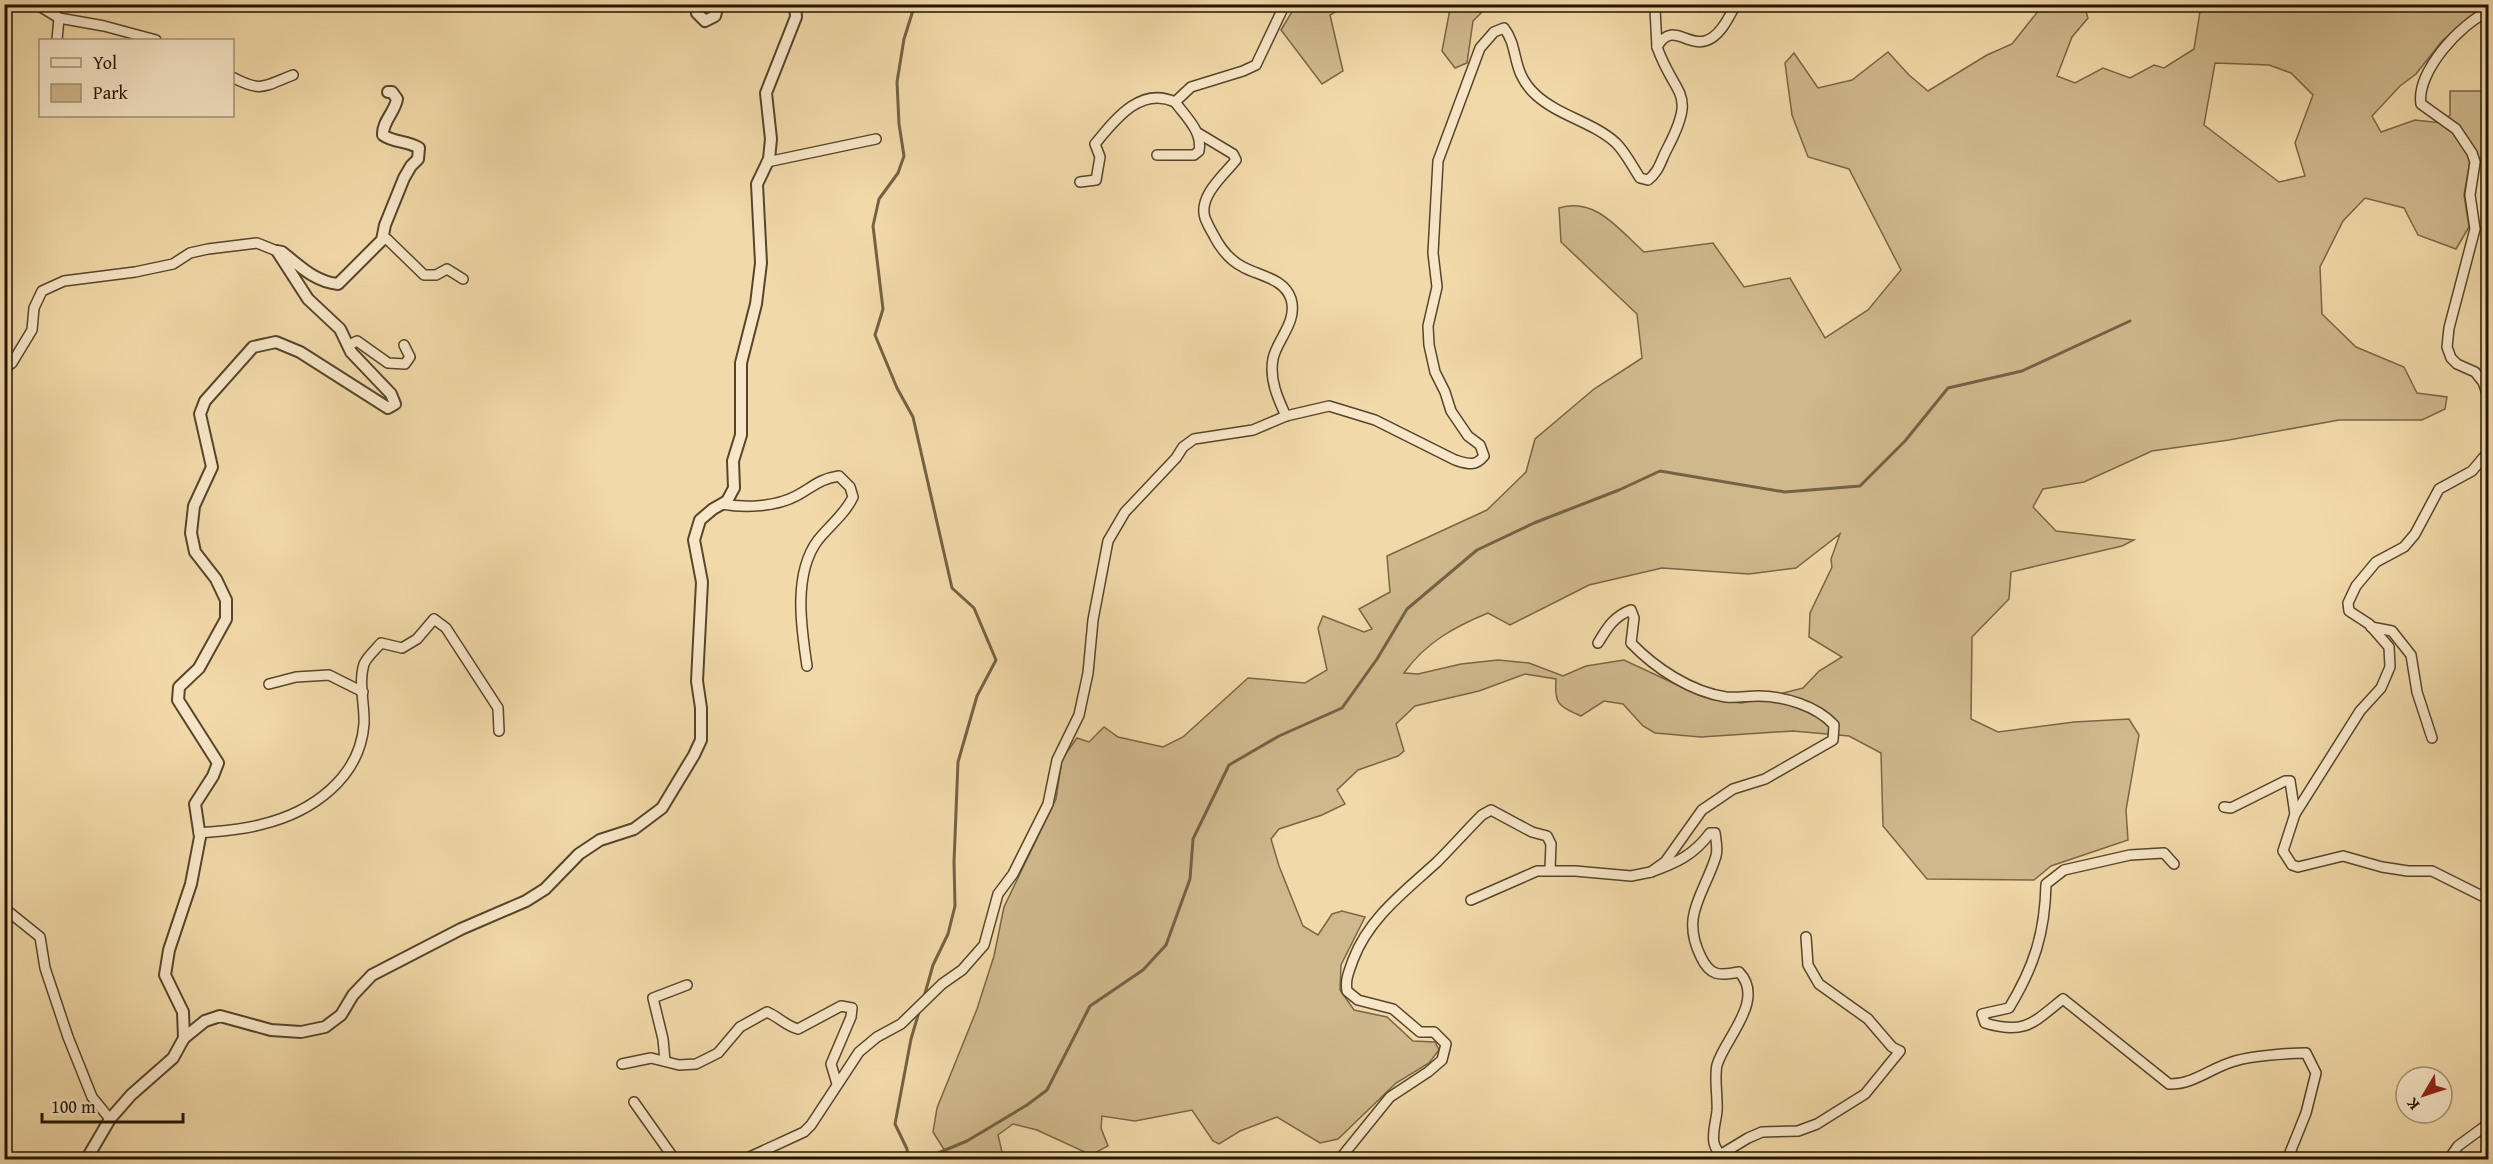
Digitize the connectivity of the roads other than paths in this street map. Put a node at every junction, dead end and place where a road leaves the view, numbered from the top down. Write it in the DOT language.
graph roads {
  1 [pos="36,4"];
  2 [pos="700,4"];
  3 [pos="718,4"];
  4 [pos="795,4"];
  5 [pos="1285,4"];
  6 [pos="1736,4"];
  7 [pos="1655,9"];
  8 [pos="2488,12"];
  9 [pos="59,18"];
  10 [pos="57,39"];
  11 [pos="152,39"];
  12 [pos="1658,47"];
  13 [pos="293,75"];
  14 [pos="234,78"];
  15 [pos="388,92"];
  16 [pos="1175,102"];
  17 [pos="1198,134"];
  18 [pos="876,140"];
  19 [pos="1157,155"];
  20 [pos="767,162"];
  21 [pos="1080,182"];
  22 [pos="382,240"];
  23 [pos="277,251"];
  24 [pos="463,279"];
  25 [pos="349,345"];
  26 [pos="404,345"];
  27 [pos="4,369"];
  28 [pos="2488,396"];
  29 [pos="1286,416"];
  30 [pos="2488,452"];
  31 [pos="722,504"];
  32 [pos="2371,627"];
  33 [pos="1598,643"];
  34 [pos="807,666"];
  35 [pos="269,684"];
  36 [pos="363,692"];
  37 [pos="499,731"];
  38 [pos="2432,738"];
  39 [pos="2224,807"];
  40 [pos="2295,814"];
  41 [pos="199,833"];
  42 [pos="2174,864"];
  43 [pos="1550,869"];
  44 [pos="1651,872"];
  45 [pos="2488,899"];
  46 [pos="1471,900"];
  47 [pos="4,909"];
  48 [pos="1806,937"];
  49 [pos="687,984"];
  50 [pos="184,1038"];
  51 [pos="665,1061"];
  52 [pos="622,1064"];
  53 [pos="837,1084"];
  54 [pos="634,1102"];
  55 [pos="110,1119"];
  56 [pos="2488,1124"];
  57 [pos="86,1160"];
  58 [pos="675,1160"];
  59 [pos="743,1160"];
  60 [pos="1339,1160"];
  61 [pos="2287,1160"];
  62 [pos="2448,1160"];
  1 -- 9 [label="street"];
  2 -- 3 [label="street"];
  4 -- 20 [label="street"];
  5 -- 16 [label="street"];
  6 -- 12 [label="street"];
  7 -- 12 [label="street"];
  8 -- 28 [label="street"];
  9 -- 10 [label="street"];
  9 -- 11 [label="street"];
  12 -- 29 [label="street"];
  13 -- 14 [label="street"];
  15 -- 22 [label="street"];
  16 -- 17 [label="street"];
  16 -- 21 [label="street"];
  17 -- 19 [label="street"];
  17 -- 29 [label="street"];
  18 -- 20 [label="street"];
  20 -- 31 [label="street"];
  22 -- 23 [label="street"];
  22 -- 24 [label="street"];
  23 -- 25 [label="street"];
  23 -- 27 [label="street"];
  25 -- 26 [label="street"];
  25 -- 41 [label="street"];
  29 -- 53 [label="street"];
  30 -- 32 [label="street"];
  31 -- 34 [label="street"];
  31 -- 50 [label="street"];
  32 -- 38 [label="street"];
  32 -- 40 [label="street"];
  33 -- 44 [label="street"];
  35 -- 36 [label="street"];
  36 -- 37 [label="street"];
  36 -- 41 [label="street"];
  39 -- 40 [label="street"];
  40 -- 45 [label="street"];
  41 -- 50 [label="street"];
  42 -- 61 [label="street"];
  43 -- 44 [label="street"];
  43 -- 46 [label="street"];
  43 -- 60 [label="street"];
  44 -- 48 [label="street"];
  47 -- 55 [label="street"];
  49 -- 51 [label="street"];
  50 -- 55 [label="street"];
  51 -- 52 [label="street"];
  51 -- 53 [label="street"];
  53 -- 59 [label="street"];
  54 -- 58 [label="street"];
  55 -- 57 [label="street"];
  56 -- 62 [label="street"];
}
